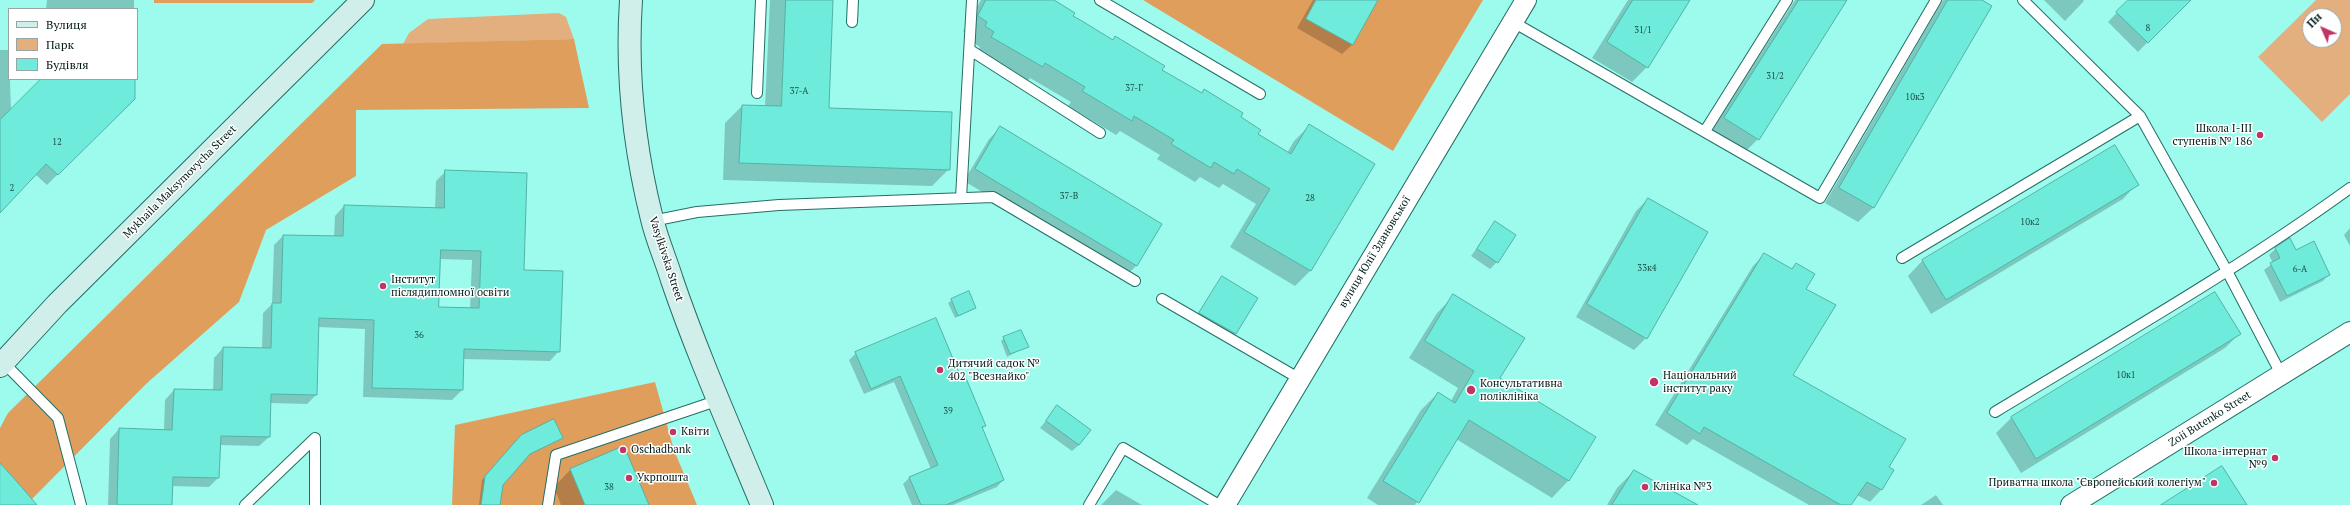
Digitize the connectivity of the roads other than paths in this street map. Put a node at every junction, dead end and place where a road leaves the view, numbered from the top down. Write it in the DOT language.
graph roads {
  1 [pos="363,0"];
  2 [pos="631,0"];
  3 [pos="761,0"];
  4 [pos="853,0"];
  5 [pos="972,0"];
  6 [pos="1100,0"];
  7 [pos="1526,0"];
  8 [pos="1786,0"];
  9 [pos="1936,0"];
  10 [pos="2023,0"];
  11 [pos="852,22"];
  12 [pos="1513,22"];
  13 [pos="970,50"];
  14 [pos="757,93"];
  15 [pos="1260,94"];
  16 [pos="2140,116"];
  17 [pos="1705,131"];
  18 [pos="1100,133"];
  19 [pos="2350,188"];
  20 [pos="961,198"];
  21 [pos="652,221"];
  22 [pos="1902,258"];
  23 [pos="2227,271"];
  24 [pos="1135,281"];
  25 [pos="1162,299"];
  26 [pos="2350,332"];
  27 [pos="1,364"];
  28 [pos="2281,374"];
  29 [pos="1300,380"];
  30 [pos="719,400"];
  31 [pos="1995,412"];
  32 [pos="81,505"];
  33 [pos="244,505"];
  34 [pos="315,505"];
  35 [pos="548,505"];
  36 [pos="762,505"];
  37 [pos="1089,505"];
  38 [pos="1219,505"];
  39 [pos="1225,505"];
  40 [pos="2071,505"];
  1 -- 27 [label="main road, Mykhaila Maksymovycha Street"];
  2 -- 21 [label="main road, Vasylkivska Street"];
  3 -- 14 [label="lane"];
  4 -- 11 [label="lane"];
  5 -- 13 [label="lane"];
  6 -- 15 [label="lane"];
  7 -- 12 [label="street, вулиця Юлії Здановської"];
  8 -- 17 [label="lane"];
  9 -- 17 [label="lane"];
  10 -- 16 [label="lane"];
  12 -- 17 [label="lane"];
  12 -- 29 [label="street, вулиця Юлії Здановської"];
  13 -- 18 [label="lane"];
  13 -- 20 [label="lane"];
  16 -- 22 [label="lane"];
  16 -- 23 [label="lane"];
  19 -- 23 [label="lane"];
  20 -- 21 [label="lane"];
  20 -- 24 [label="lane"];
  21 -- 30 [label="main road, Vasylkivska Street"];
  23 -- 28 [label="lane"];
  23 -- 31 [label="lane"];
  25 -- 29 [label="lane"];
  26 -- 28 [label="street, Zoii Butenko Street"];
  27 -- 32 [label="lane"];
  28 -- 40 [label="street, Zoii Butenko Street"];
  29 -- 39 [label="street, вулиця Юлії Здановської"];
  30 -- 35 [label="lane"];
  30 -- 36 [label="main road, Vasylkivska Street"];
  33 -- 34 [label="lane"];
  37 -- 38 [label="lane"];
}
